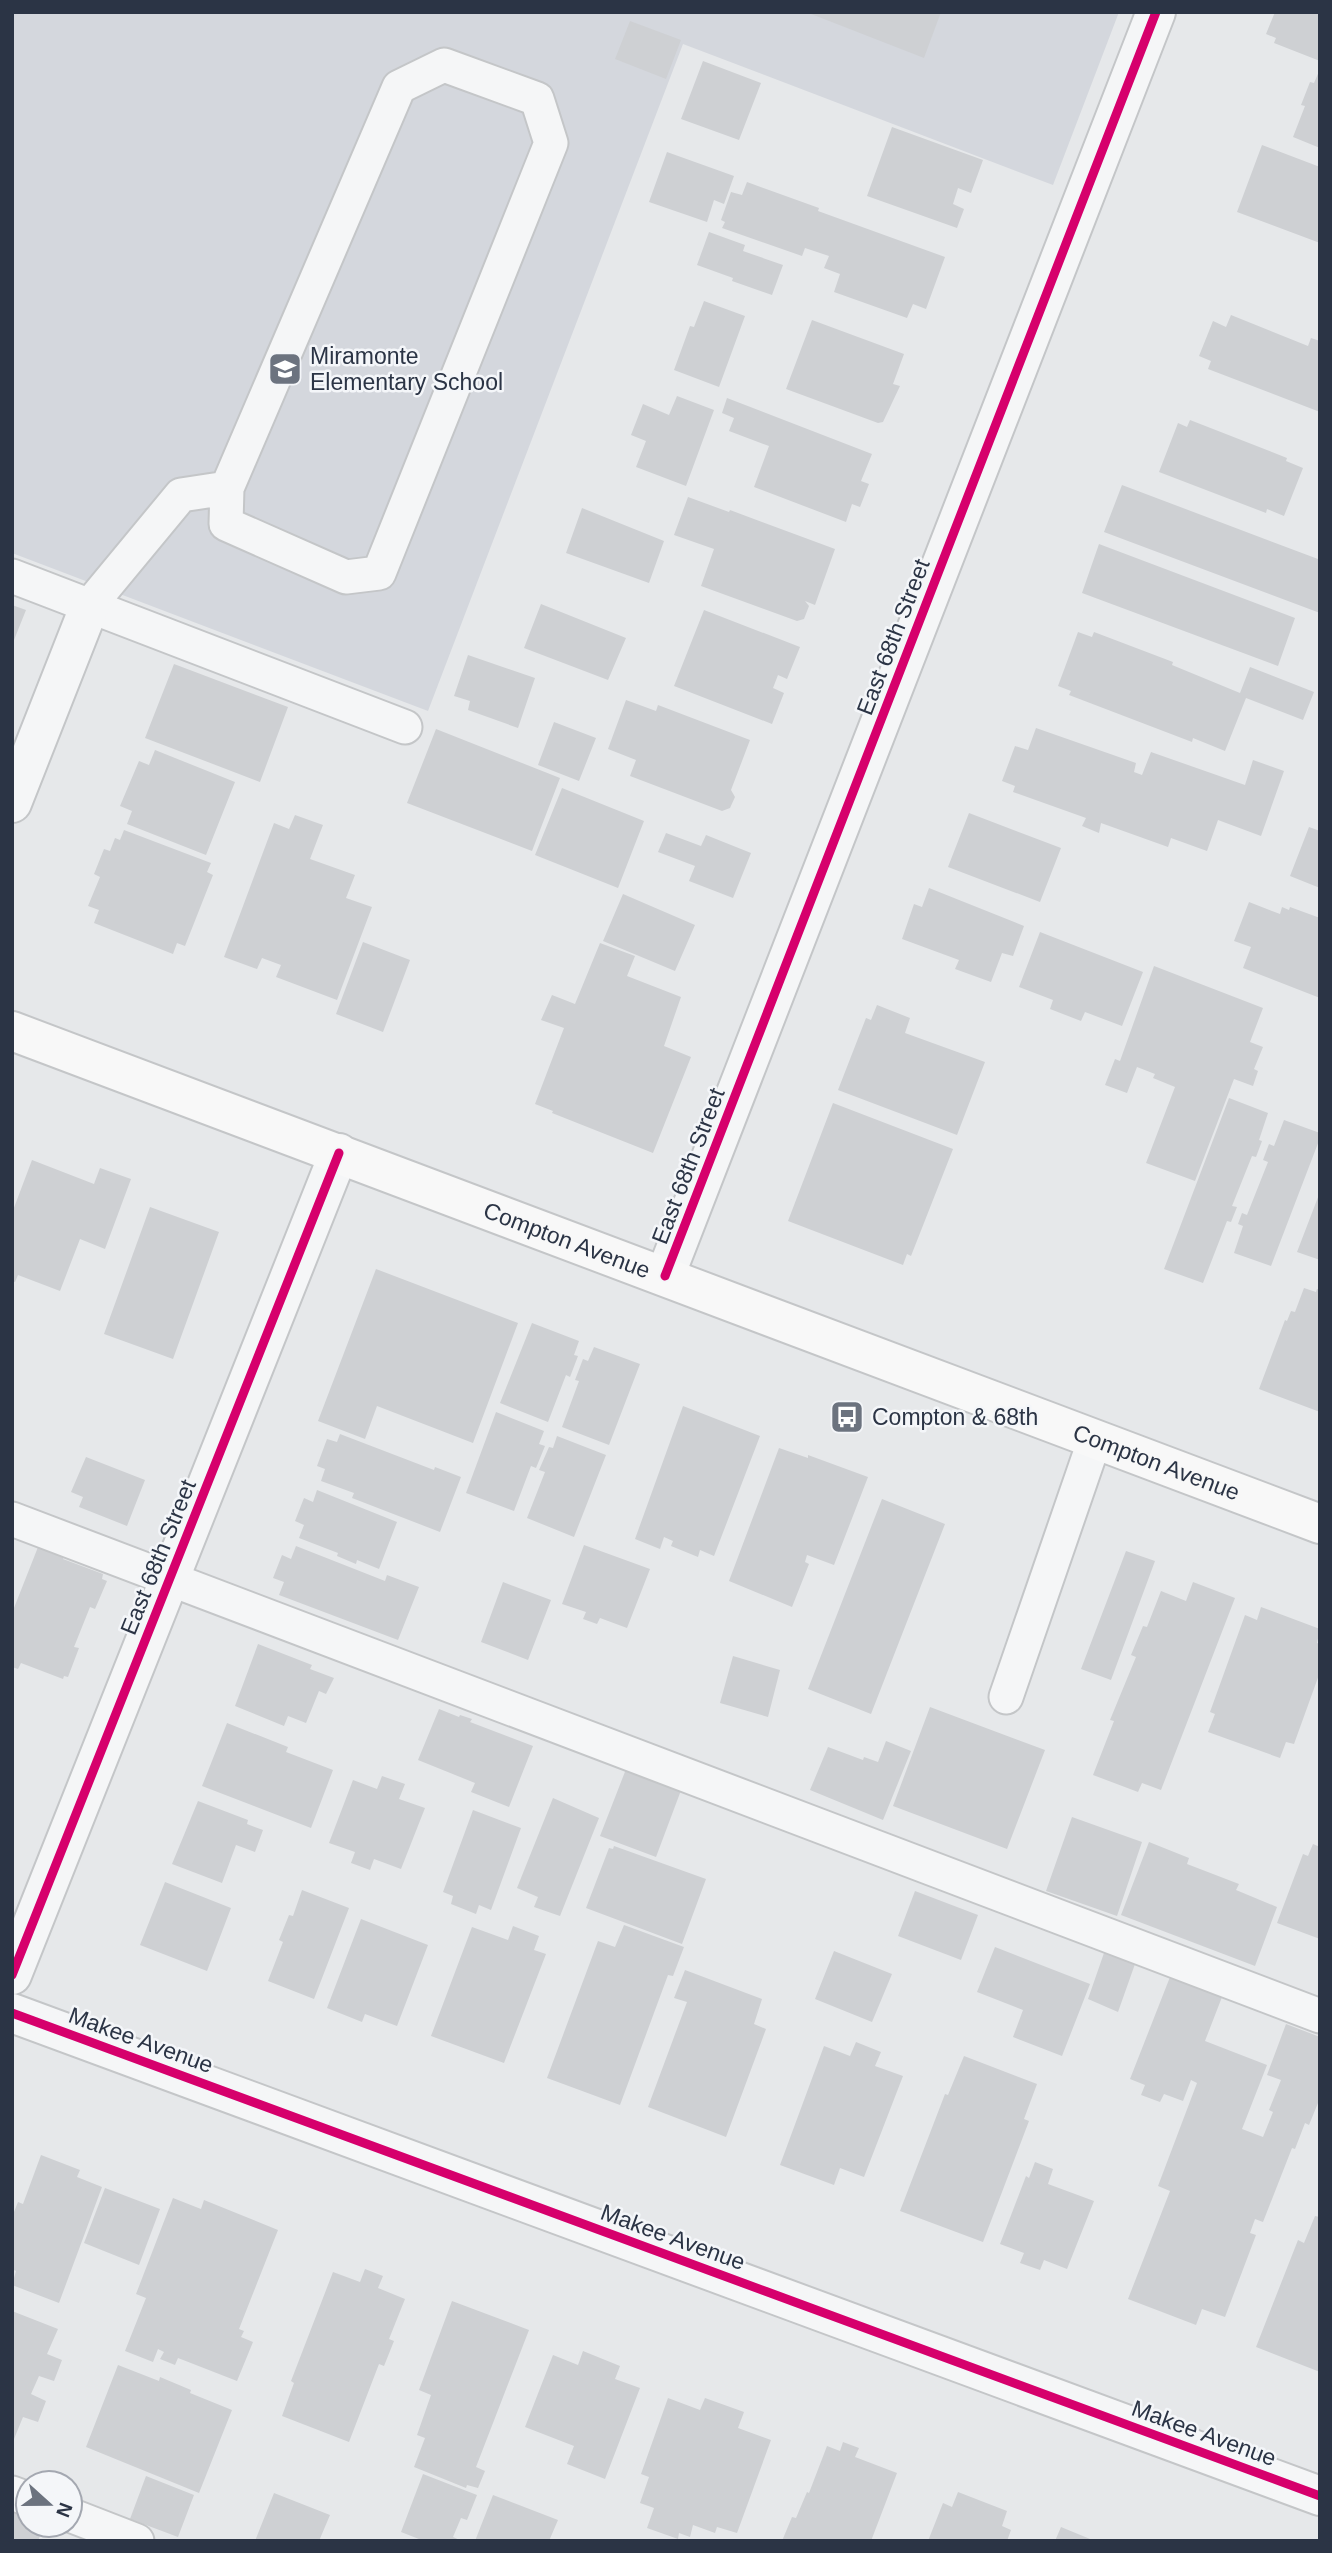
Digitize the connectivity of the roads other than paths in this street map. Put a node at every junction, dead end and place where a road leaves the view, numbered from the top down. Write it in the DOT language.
graph roads {
  1 [pos="1156,12"];
  2 [pos="227,488"];
  3 [pos="12,576"];
  4 [pos="90,605"];
  5 [pos="405,727"];
  6 [pos="12,803"];
  7 [pos="12,1031"];
  8 [pos="340,1153"];
  9 [pos="665,1276"];
  10 [pos="1095,1439"];
  11 [pos="12,1519"];
  12 [pos="1320,1524"];
  13 [pos="170,1578"];
  14 [pos="1006,1697"];
  15 [pos="12,1975"];
  16 [pos="12,2013"];
  17 [pos="1320,2016"];
  18 [pos="1320,2496"];
  19 [pos="84,2521"];
  20 [pos="136,2541"];
  1 -- 9 [label="street, East 68th Street"];
  2 -- 2 [label="lane"];
  2 -- 4 [label="lane"];
  3 -- 4 [label="lane"];
  4 -- 5 [label="lane"];
  4 -- 6 [label="street"];
  7 -- 8 [label="main road, Compton Avenue"];
  8 -- 9 [label="main road, Compton Avenue"];
  8 -- 13 [label="street, East 68th Street"];
  9 -- 10 [label="main road, Compton Avenue"];
  10 -- 12 [label="main road, Compton Avenue"];
  10 -- 14 [label="lane"];
  11 -- 13 [label="lane"];
  13 -- 15 [label="street, East 68th Street"];
  13 -- 17 [label="lane"];
  16 -- 18 [label="street, Makee Avenue"];
  19 -- 20 [label="lane"];
}
